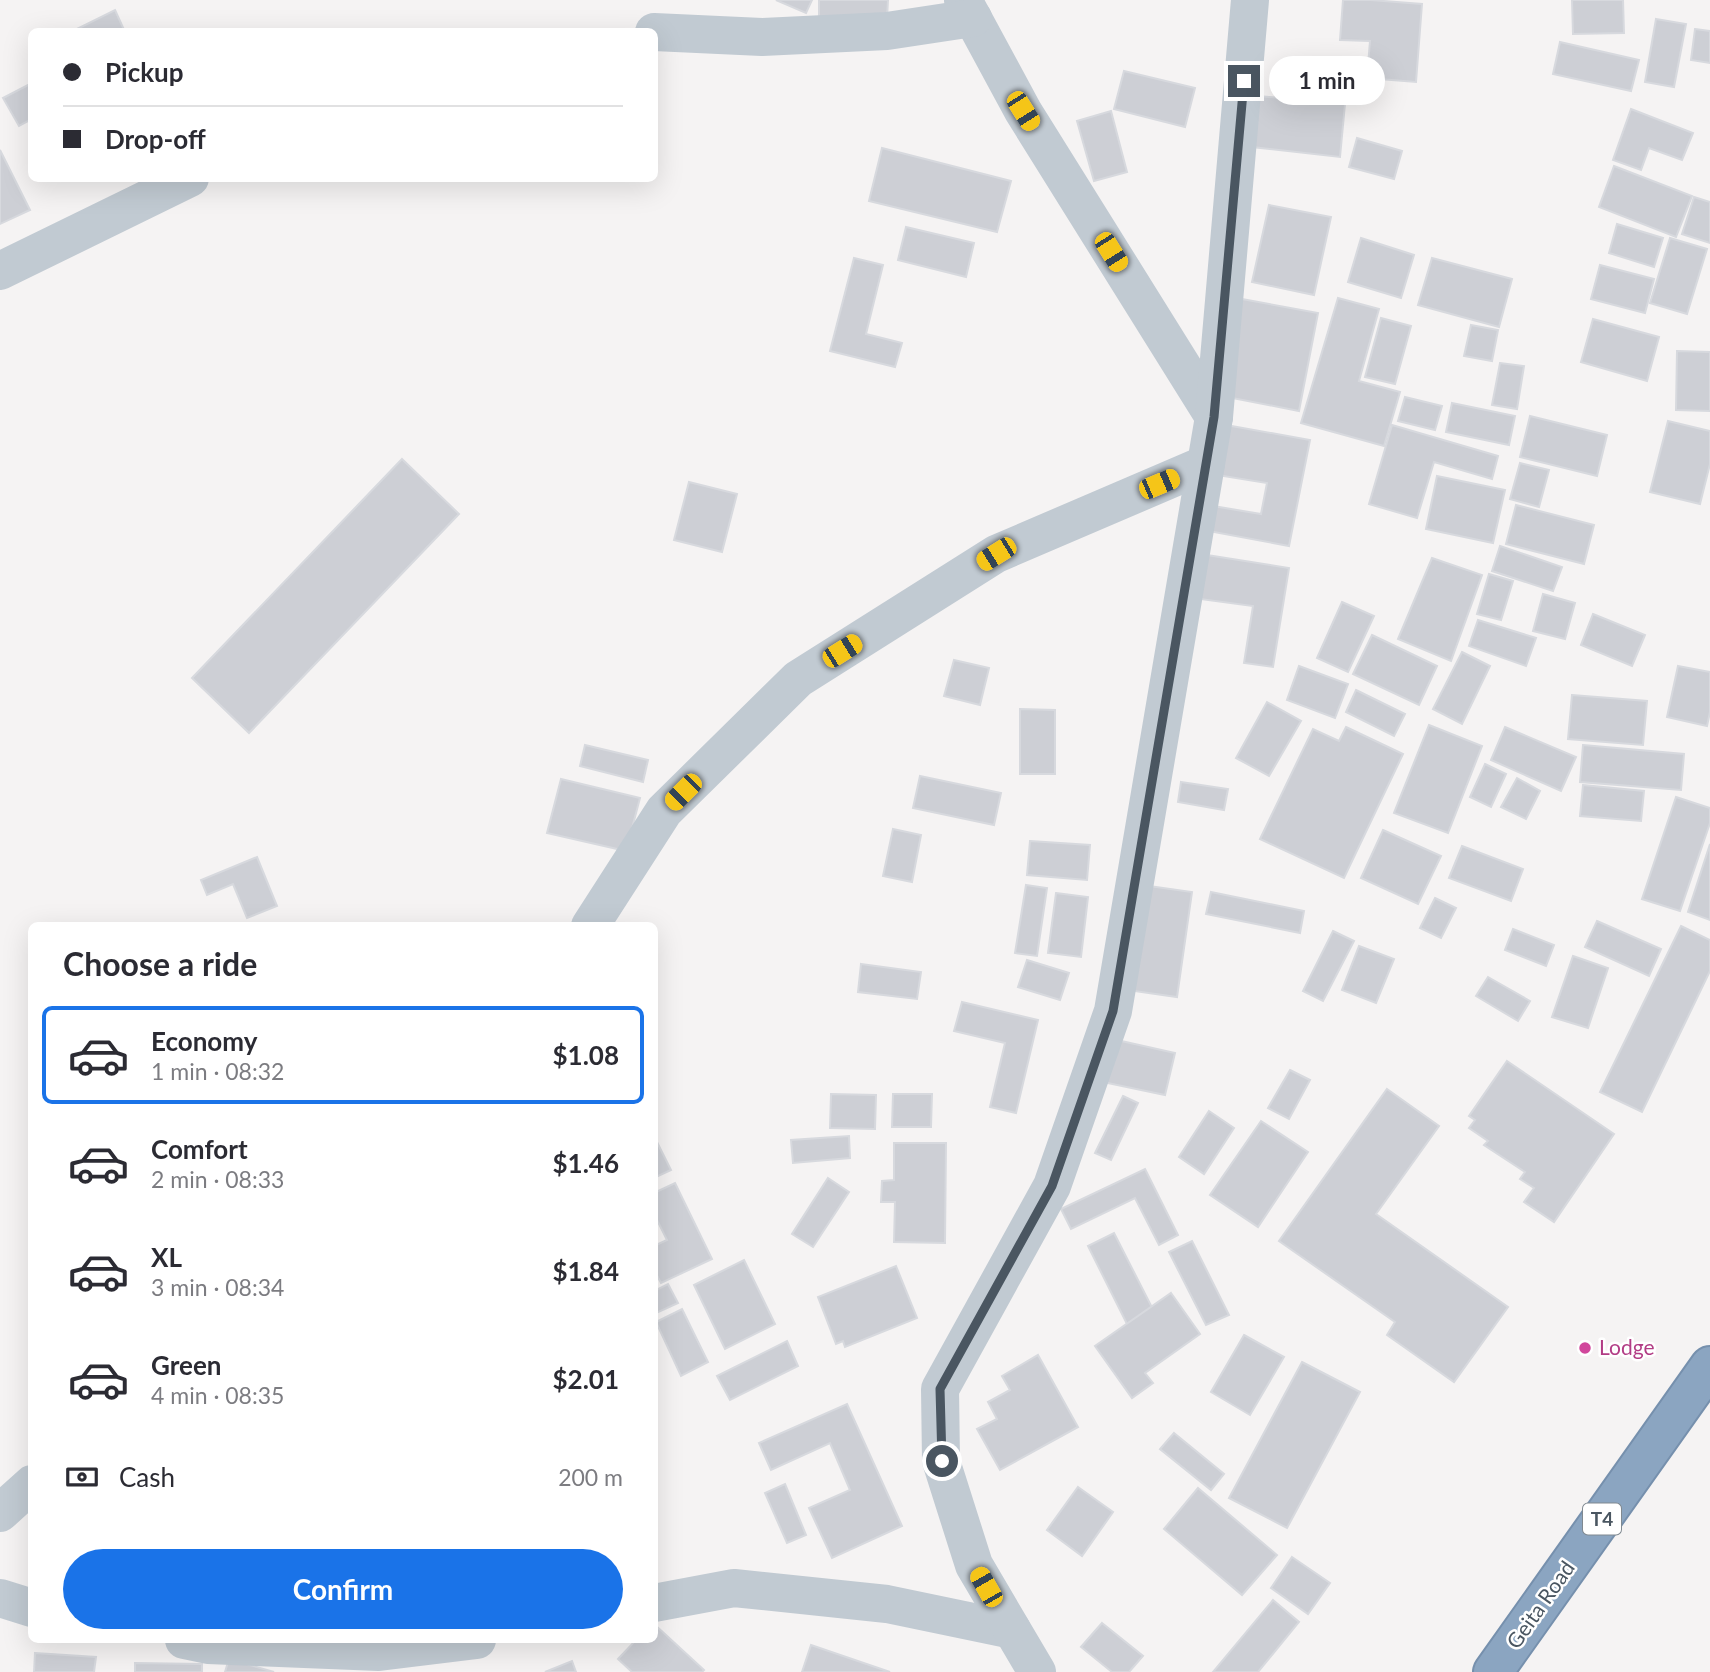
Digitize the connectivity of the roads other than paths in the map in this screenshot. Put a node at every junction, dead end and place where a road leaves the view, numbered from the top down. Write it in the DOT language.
graph roads {
  1 [pos="1250,0"];
  2 [pos="968,9"];
  3 [pos="658,32"];
  4 [pos="182,182"];
  5 [pos="0,271"];
  6 [pos="1214,417"];
  7 [pos="1206,464"];
  8 [pos="593,922"];
  9 [pos="1710,1366"];
  10 [pos="28,1488"];
  11 [pos="0,1513"];
  12 [pos="0,1598"];
  13 [pos="658,1602"];
  14 [pos="28,1607"];
  15 [pos="1012,1630"];
  16 [pos="198,1643"];
  17 [pos="452,1643"];
  18 [pos="1037,1672"];
  19 [pos="1493,1672"];
  1 -- 6 [label="street"];
  2 -- 3 [label="street"];
  2 -- 6 [label="street"];
  4 -- 5 [label="street"];
  6 -- 7 [label="street"];
  7 -- 8 [label="street"];
  7 -- 15 [label="street"];
  9 -- 19 [label="highway, Geita Road / T4"];
  10 -- 11 [label="street"];
  12 -- 14 [label="street"];
  13 -- 15 [label="street"];
  15 -- 18 [label="street"];
  16 -- 17 [label="street"];
}
